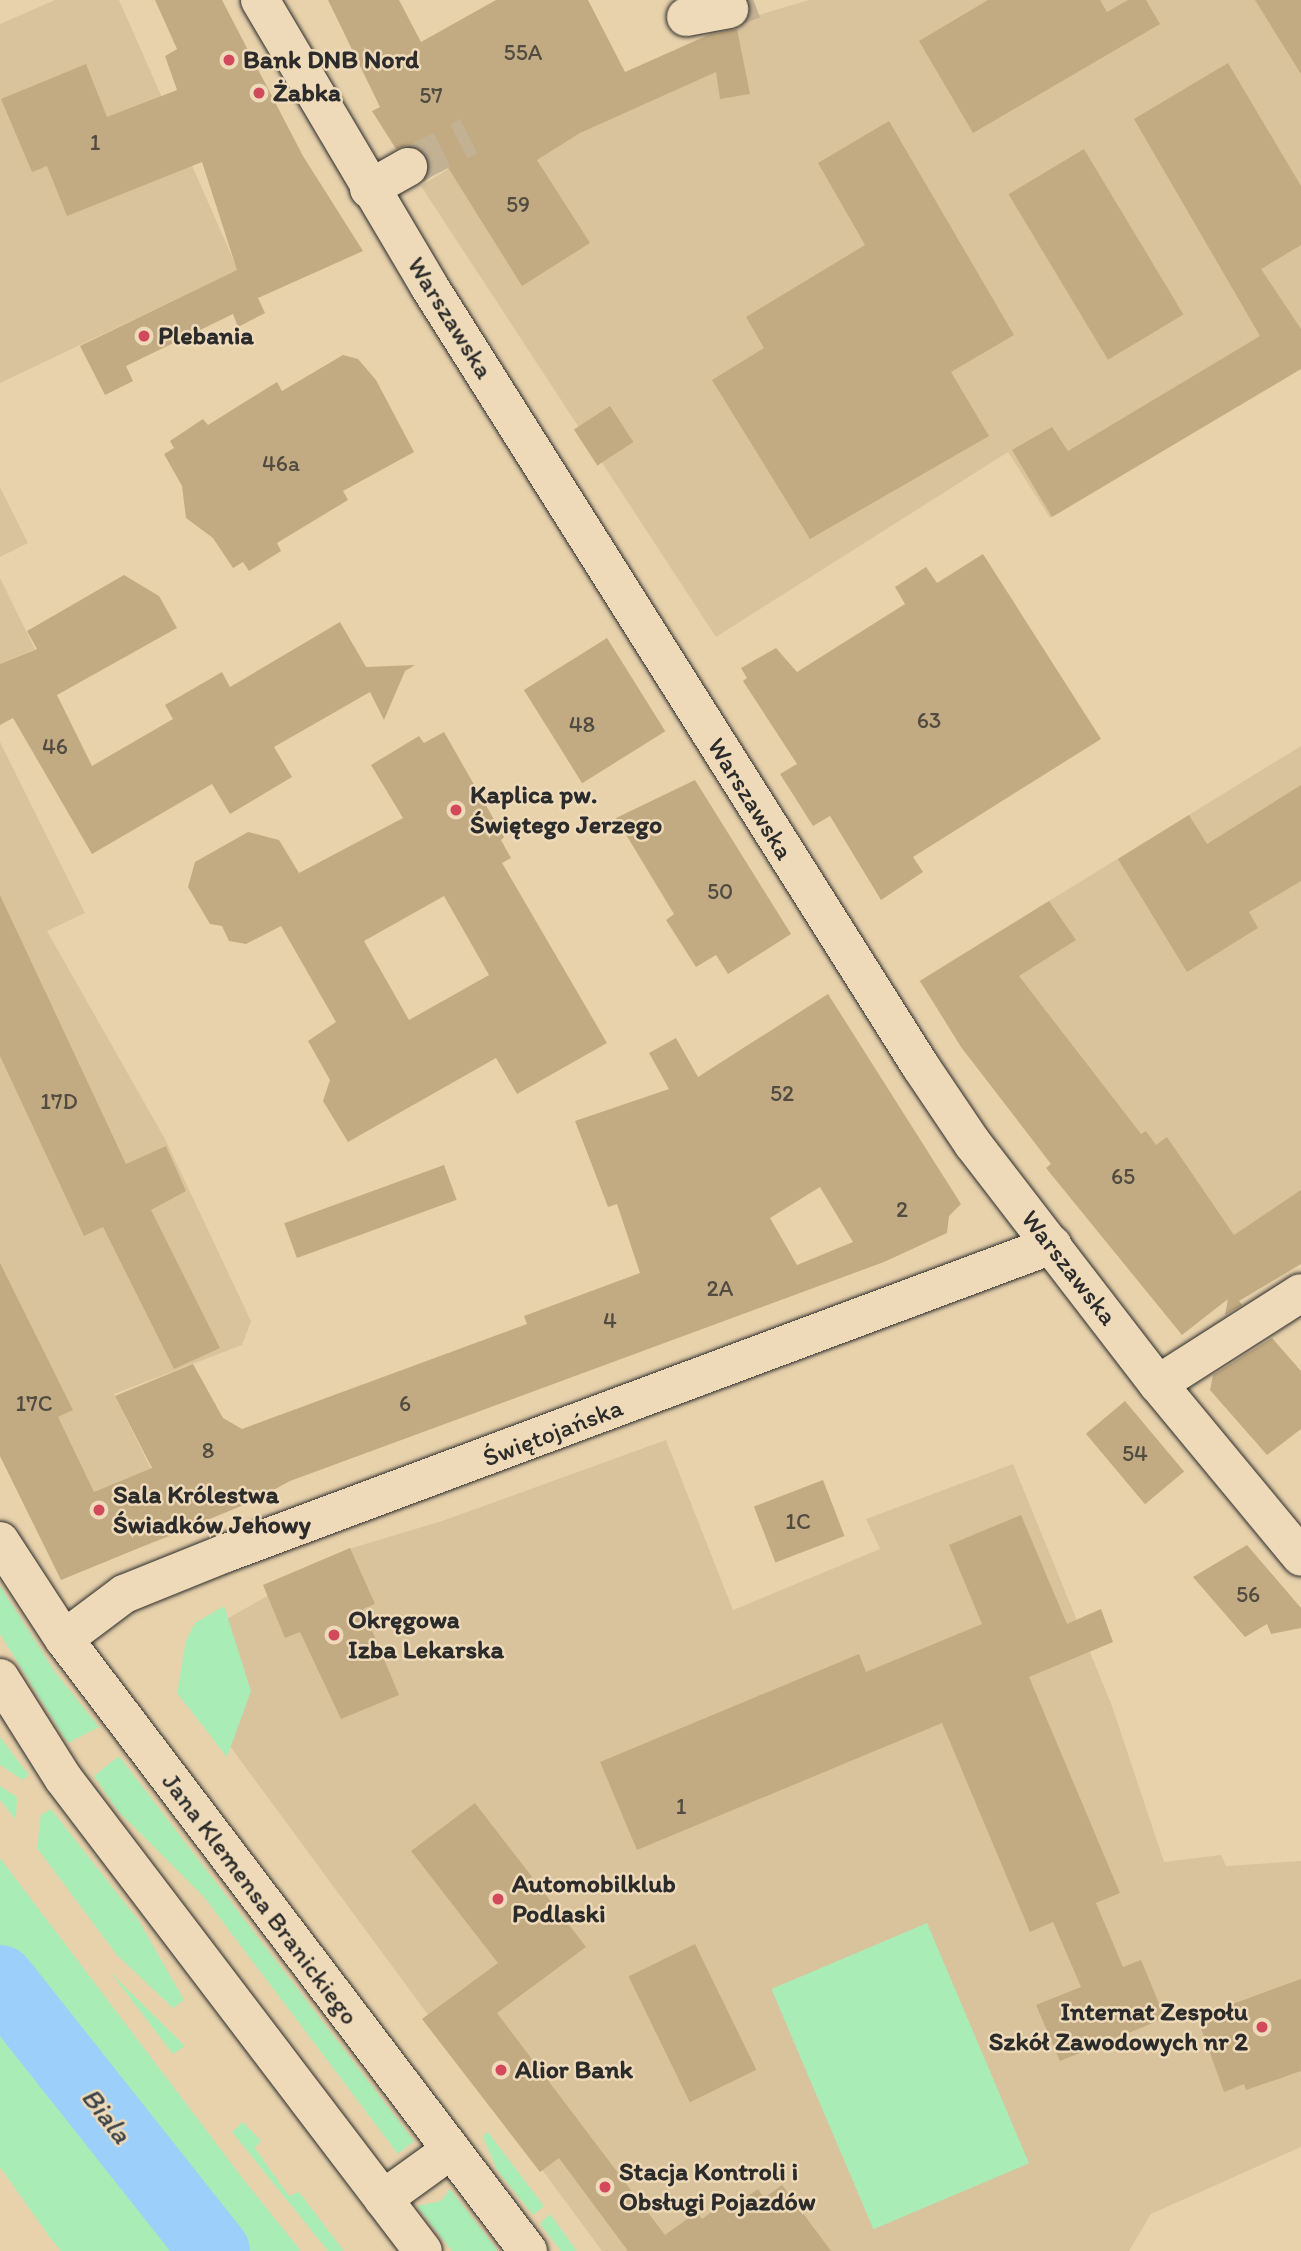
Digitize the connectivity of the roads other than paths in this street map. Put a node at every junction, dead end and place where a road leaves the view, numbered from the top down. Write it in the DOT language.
graph roads {
  1 [pos="260,0"];
  2 [pos="729,9"];
  3 [pos="686,17"];
  4 [pos="408,167"];
  5 [pos="369,189"];
  6 [pos="1052,1245"];
  7 [pos="1301,1293"];
  8 [pos="1158,1384"];
  9 [pos="0,1541"];
  10 [pos="1301,1557"];
  11 [pos="64,1639"];
  12 [pos="0,1678"];
  13 [pos="451,2150"];
  14 [pos="383,2199"];
  15 [pos="423,2251"];
  16 [pos="528,2251"];
  1 -- 5 [label="street, Warszawska"];
  2 -- 3 [label="street"];
  4 -- 5 [label="street"];
  5 -- 6 [label="street, Warszawska"];
  6 -- 8 [label="street, Warszawska"];
  6 -- 11 [label="street, Świętojańska"];
  7 -- 8 [label="street"];
  8 -- 10 [label="street, Warszawska"];
  9 -- 11 [label="street, Jana Klemensa Branickiego"];
  11 -- 13 [label="street, Jana Klemensa Branickiego"];
  12 -- 14 [label="street"];
  13 -- 14 [label="street"];
  13 -- 16 [label="street, Jana Klemensa Branickiego"];
  14 -- 15 [label="street"];
}
